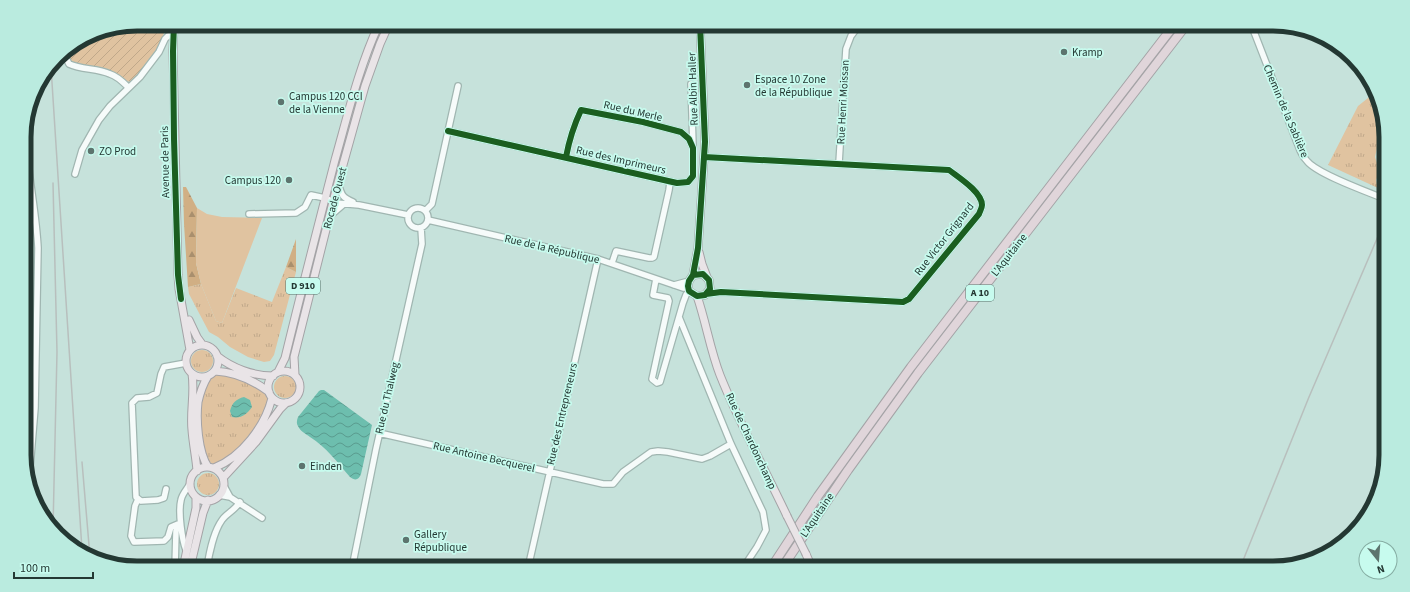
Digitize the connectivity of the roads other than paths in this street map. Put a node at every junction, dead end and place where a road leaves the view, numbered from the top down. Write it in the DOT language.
graph roads {
  1 [pos="173,31"];
  2 [pos="376,31"];
  3 [pos="385,31"];
  4 [pos="700,31"];
  5 [pos="854,31"];
  6 [pos="1170,31"];
  7 [pos="1182,31"];
  8 [pos="1254,31"];
  9 [pos="173,35"];
  10 [pos="66,58"];
  11 [pos="691,84"];
  12 [pos="458,86"];
  13 [pos="128,87"];
  14 [pos="448,131"];
  15 [pos="693,148"];
  16 [pos="566,157"];
  17 [pos="704,157"];
  18 [pos="840,163"];
  19 [pos="75,174"];
  20 [pos="670,182"];
  21 [pos="338,183"];
  22 [pos="31,184"];
  23 [pos="1379,196"];
  24 [pos="325,198"];
  25 [pos="334,200"];
  26 [pos="345,202"];
  27 [pos="425,211"];
  28 [pos="249,214"];
  29 [pos="408,215"];
  30 [pos="330,216"];
  31 [pos="428,220"];
  32 [pos="421,228"];
  33 [pos="698,248"];
  34 [pos="598,259"];
  35 [pos="612,263"];
  36 [pos="656,279"];
  37 [pos="709,280"];
  38 [pos="692,288"];
  39 [pos="720,292"];
  40 [pos="705,295"];
  41 [pos="181,299"];
  42 [pos="702,310"];
  43 [pos="679,317"];
  44 [pos="202,344"];
  45 [pos="190,350"];
  46 [pos="217,356"];
  47 [pos="186,363"];
  48 [pos="214,371"];
  49 [pos="192,374"];
  50 [pos="275,374"];
  51 [pos="295,375"];
  52 [pos="208,376"];
  53 [pos="270,395"];
  54 [pos="286,403"];
  55 [pos="379,433"];
  56 [pos="731,444"];
  57 [pos="31,451"];
  58 [pos="211,467"];
  59 [pos="197,471"];
  60 [pos="549,472"];
  61 [pos="223,478"];
  62 [pos="190,484"];
  63 [pos="224,486"];
  64 [pos="166,489"];
  65 [pos="219,495"];
  66 [pos="196,497"];
  67 [pos="230,497"];
  68 [pos="138,499"];
  69 [pos="208,500"];
  70 [pos="240,502"];
  71 [pos="262,518"];
  72 [pos="180,524"];
  73 [pos="186,550"];
  74 [pos="175,561"];
  75 [pos="184,561"];
  76 [pos="191,561"];
  77 [pos="209,561"];
  78 [pos="353,561"];
  79 [pos="530,561"];
  80 [pos="748,561"];
  81 [pos="775,561"];
  82 [pos="787,561"];
  83 [pos="809,561"];
  1 -- 9 [label="main road, Avenue de Paris"];
  2 -- 24 [label="main road, D 910"];
  3 -- 21 [label="main road, Rocade Ouest / D 910"];
  4 -- 17 [label="main road, Rue Albin Haller"];
  5 -- 18 [label="street, Rue Henri Moissan"];
  6 -- 81 [label="highway, L'Aquitaine / A 10"];
  7 -- 82 [label="highway, L'Aquitaine / A 10"];
  8 -- 23 [label="street, Chemin de la Sablière"];
  9 -- 13 [label="street"];
  9 -- 41 [label="main road, Avenue de Paris"];
  10 -- 13 [label="street"];
  11 -- 15 [label="street"];
  12 -- 14 [label="street"];
  13 -- 19 [label="street"];
  14 -- 16 [label="street, Rue des Imprimeurs"];
  14 -- 27 [label="street"];
  15 -- 16 [label="street, Rue du Merle"];
  15 -- 20 [label="street, Rue des Imprimeurs"];
  16 -- 20 [label="street, Rue des Imprimeurs"];
  17 -- 18 [label="street, Rue Victor Grignard"];
  17 -- 33 [label="main road, Rue Albin Haller"];
  18 -- 39 [label="street, Rue Victor Grignard"];
  20 -- 35 [label="street"];
  21 -- 25 [label="main road, Rocade Ouest / D 910"];
  21 -- 26 [label="street"];
  22 -- 57 [label="street"];
  24 -- 25 [label="street"];
  24 -- 28 [label="street"];
  24 -- 50 [label="main road, Rocade Ouest / D 910"];
  25 -- 26 [label="street"];
  25 -- 30 [label="main road, Rocade Ouest / D 910"];
  26 -- 29 [label="street"];
  26 -- 30 [label="street"];
  27 -- 29 [label="street"];
  27 -- 31 [label="street"];
  29 -- 32 [label="street"];
  30 -- 51 [label="main road, Rocade Ouest / D 910"];
  31 -- 32 [label="street"];
  31 -- 34 [label="street, Rue de la République"];
  32 -- 55 [label="street, Rue du Thalweg"];
  33 -- 37 [label="main road"];
  33 -- 38 [label="main road"];
  34 -- 35 [label="street, Rue de la République"];
  34 -- 60 [label="street, Rue des Entrepreneurs"];
  35 -- 36 [label="street, Rue de la République"];
  36 -- 38 [label="street, Rue de la République"];
  36 -- 43 [label="street"];
  37 -- 38 [label="main road"];
  37 -- 39 [label="street"];
  37 -- 40 [label="main road, Rue de Chardonchamp"];
  38 -- 40 [label="main road"];
  38 -- 42 [label="main road, Rue de Chardonchamp"];
  38 -- 43 [label="street"];
  39 -- 40 [label="street, Rue Victor Grignard"];
  40 -- 42 [label="main road, Rue de Chardonchamp"];
  41 -- 44 [label="main road, Avenue de Paris"];
  41 -- 45 [label="main road, Avenue de Paris"];
  42 -- 83 [label="main road, Rue de Chardonchamp, bridge"];
  43 -- 56 [label="street"];
  44 -- 45 [label="main road"];
  44 -- 46 [label="main road"];
  45 -- 47 [label="main road"];
  46 -- 48 [label="main road"];
  46 -- 50 [label="main road"];
  47 -- 49 [label="main road"];
  47 -- 68 [label="street"];
  48 -- 52 [label="main road"];
  48 -- 53 [label="main road"];
  49 -- 52 [label="main road"];
  49 -- 59 [label="main road"];
  50 -- 51 [label="main road"];
  50 -- 53 [label="main road"];
  51 -- 54 [label="main road"];
  52 -- 58 [label="main road"];
  53 -- 54 [label="main road"];
  53 -- 58 [label="main road"];
  54 -- 61 [label="main road"];
  55 -- 60 [label="street, Rue Antoine Becquerel"];
  55 -- 78 [label="street, Rue du Thalweg"];
  56 -- 60 [label="street, Rue Antoine Becquerel"];
  56 -- 80 [label="street"];
  58 -- 59 [label="main road"];
  58 -- 61 [label="main road"];
  59 -- 62 [label="main road"];
  60 -- 79 [label="street, Rue des Entrepreneurs"];
  61 -- 63 [label="main road"];
  62 -- 66 [label="main road"];
  62 -- 72 [label="street"];
  63 -- 65 [label="main road"];
  63 -- 67 [label="street"];
  64 -- 68 [label="street"];
  65 -- 67 [label="street"];
  65 -- 69 [label="main road"];
  66 -- 69 [label="main road"];
  66 -- 73 [label="main road"];
  67 -- 70 [label="street"];
  68 -- 72 [label="street"];
  69 -- 76 [label="main road"];
  70 -- 71 [label="street"];
  70 -- 77 [label="street"];
  72 -- 73 [label="street"];
  72 -- 74 [label="street"];
  73 -- 75 [label="main road"];
}
